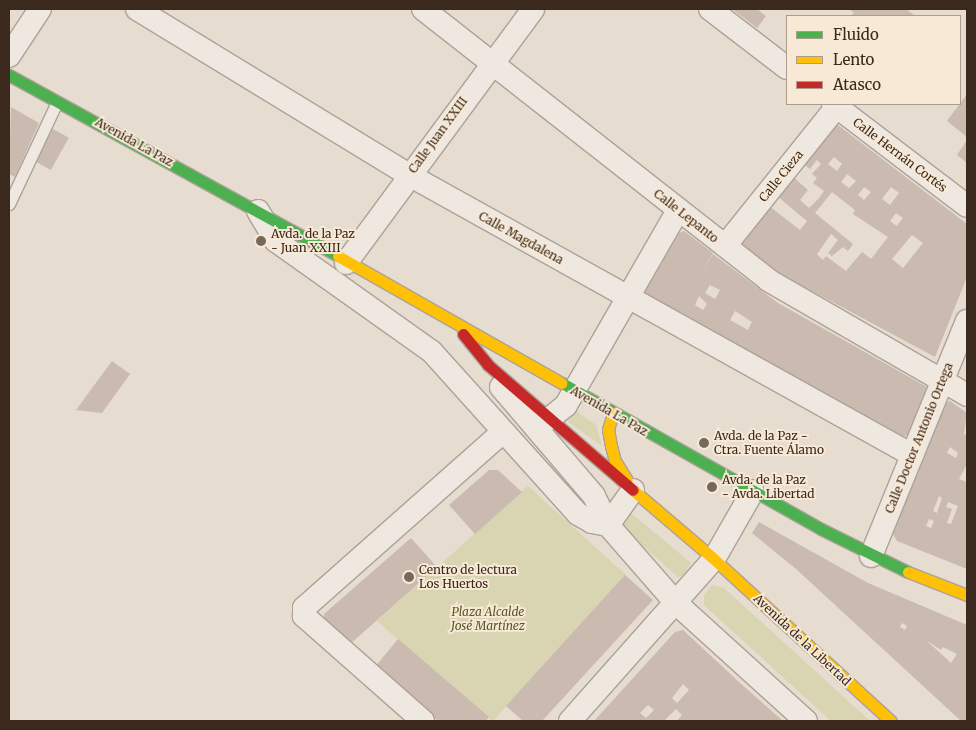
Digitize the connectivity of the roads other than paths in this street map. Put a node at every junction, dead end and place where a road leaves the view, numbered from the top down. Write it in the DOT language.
graph roads {
  1 [pos="40,9"];
  2 [pos="136,9"];
  3 [pos="423,9"];
  4 [pos="532,9"];
  5 [pos="710,9"];
  6 [pos="9,56"];
  7 [pos="492,63"];
  8 [pos="786,67"];
  9 [pos="9,75"];
  10 [pos="58,100"];
  11 [pos="835,105"];
  12 [pos="409,175"];
  13 [pos="9,204"];
  14 [pos="967,206"];
  15 [pos="678,210"];
  16 [pos="258,211"];
  17 [pos="725,246"];
  18 [pos="346,262"];
  19 [pos="627,297"];
  20 [pos="454,321"];
  21 [pos="967,321"];
  22 [pos="488,365"];
  23 [pos="943,380"];
  24 [pos="574,391"];
  25 [pos="967,395"];
  26 [pos="612,413"];
  27 [pos="548,418"];
  28 [pos="502,433"];
  29 [pos="912,456"];
  30 [pos="633,490"];
  31 [pos="753,491"];
  32 [pos="608,525"];
  33 [pos="871,556"];
  34 [pos="714,559"];
  35 [pos="967,595"];
  36 [pos="677,604"];
  37 [pos="423,721"];
  38 [pos="570,721"];
  39 [pos="806,721"];
  40 [pos="891,721"];
  1 -- 6 [label="street"];
  2 -- 12 [label="street, Calle Magdalena"];
  3 -- 7 [label="street, Calle Lepanto"];
  4 -- 7 [label="street, Calle Juan XXIII"];
  5 -- 8 [label="street"];
  7 -- 12 [label="street, Calle Juan XXIII"];
  7 -- 15 [label="street, Calle Lepanto"];
  9 -- 10 [label="main road, Avenida La Paz"];
  10 -- 13 [label="lane"];
  10 -- 16 [label="main road, Avenida La Paz"];
  11 -- 14 [label="street, Calle Hernán Cortés"];
  11 -- 17 [label="street, Calle Cieza"];
  12 -- 18 [label="street, Calle Juan XXIII"];
  12 -- 19 [label="street, Calle Magdalena"];
  15 -- 17 [label="street, Calle Lepanto"];
  15 -- 19 [label="street"];
  16 -- 18 [label="main road, Avenida La Paz"];
  16 -- 28 [label="street"];
  17 -- 23 [label="street, Calle Lepanto"];
  18 -- 20 [label="main road, Avenida La Paz"];
  19 -- 24 [label="street"];
  19 -- 29 [label="street, Calle Magdalena"];
  20 -- 22 [label="main road, Avenida de la Libertad"];
  20 -- 24 [label="main road, Avenida La Paz"];
  21 -- 23 [label="street, Calle Doctor Antonio Ortega"];
  22 -- 27 [label="main road, Avenida de la Libertad"];
  22 -- 32 [label="street, Avenida de la Libertad"];
  23 -- 25 [label="street, Calle Lepanto"];
  23 -- 29 [label="street, Calle Doctor Antonio Ortega"];
  24 -- 26 [label="main road, Avenida La Paz"];
  24 -- 27 [label="street"];
  26 -- 30 [label="main road, Avenida de la Libertad"];
  26 -- 31 [label="main road, Avenida La Paz"];
  27 -- 30 [label="main road, Avenida de la Libertad"];
  28 -- 32 [label="street"];
  28 -- 37 [label="street"];
  29 -- 33 [label="street, Calle Doctor Antonio Ortega"];
  30 -- 32 [label="street"];
  30 -- 34 [label="main road, Avenida de la Libertad"];
  31 -- 33 [label="main road, Avenida La Paz"];
  31 -- 34 [label="street"];
  32 -- 36 [label="street, Avenida de la Libertad"];
  33 -- 35 [label="main road, Avenida La Paz"];
  34 -- 36 [label="street"];
  34 -- 40 [label="main road, Avenida de la Libertad"];
  36 -- 38 [label="street"];
  36 -- 39 [label="street, Avenida de la Libertad"];
}
